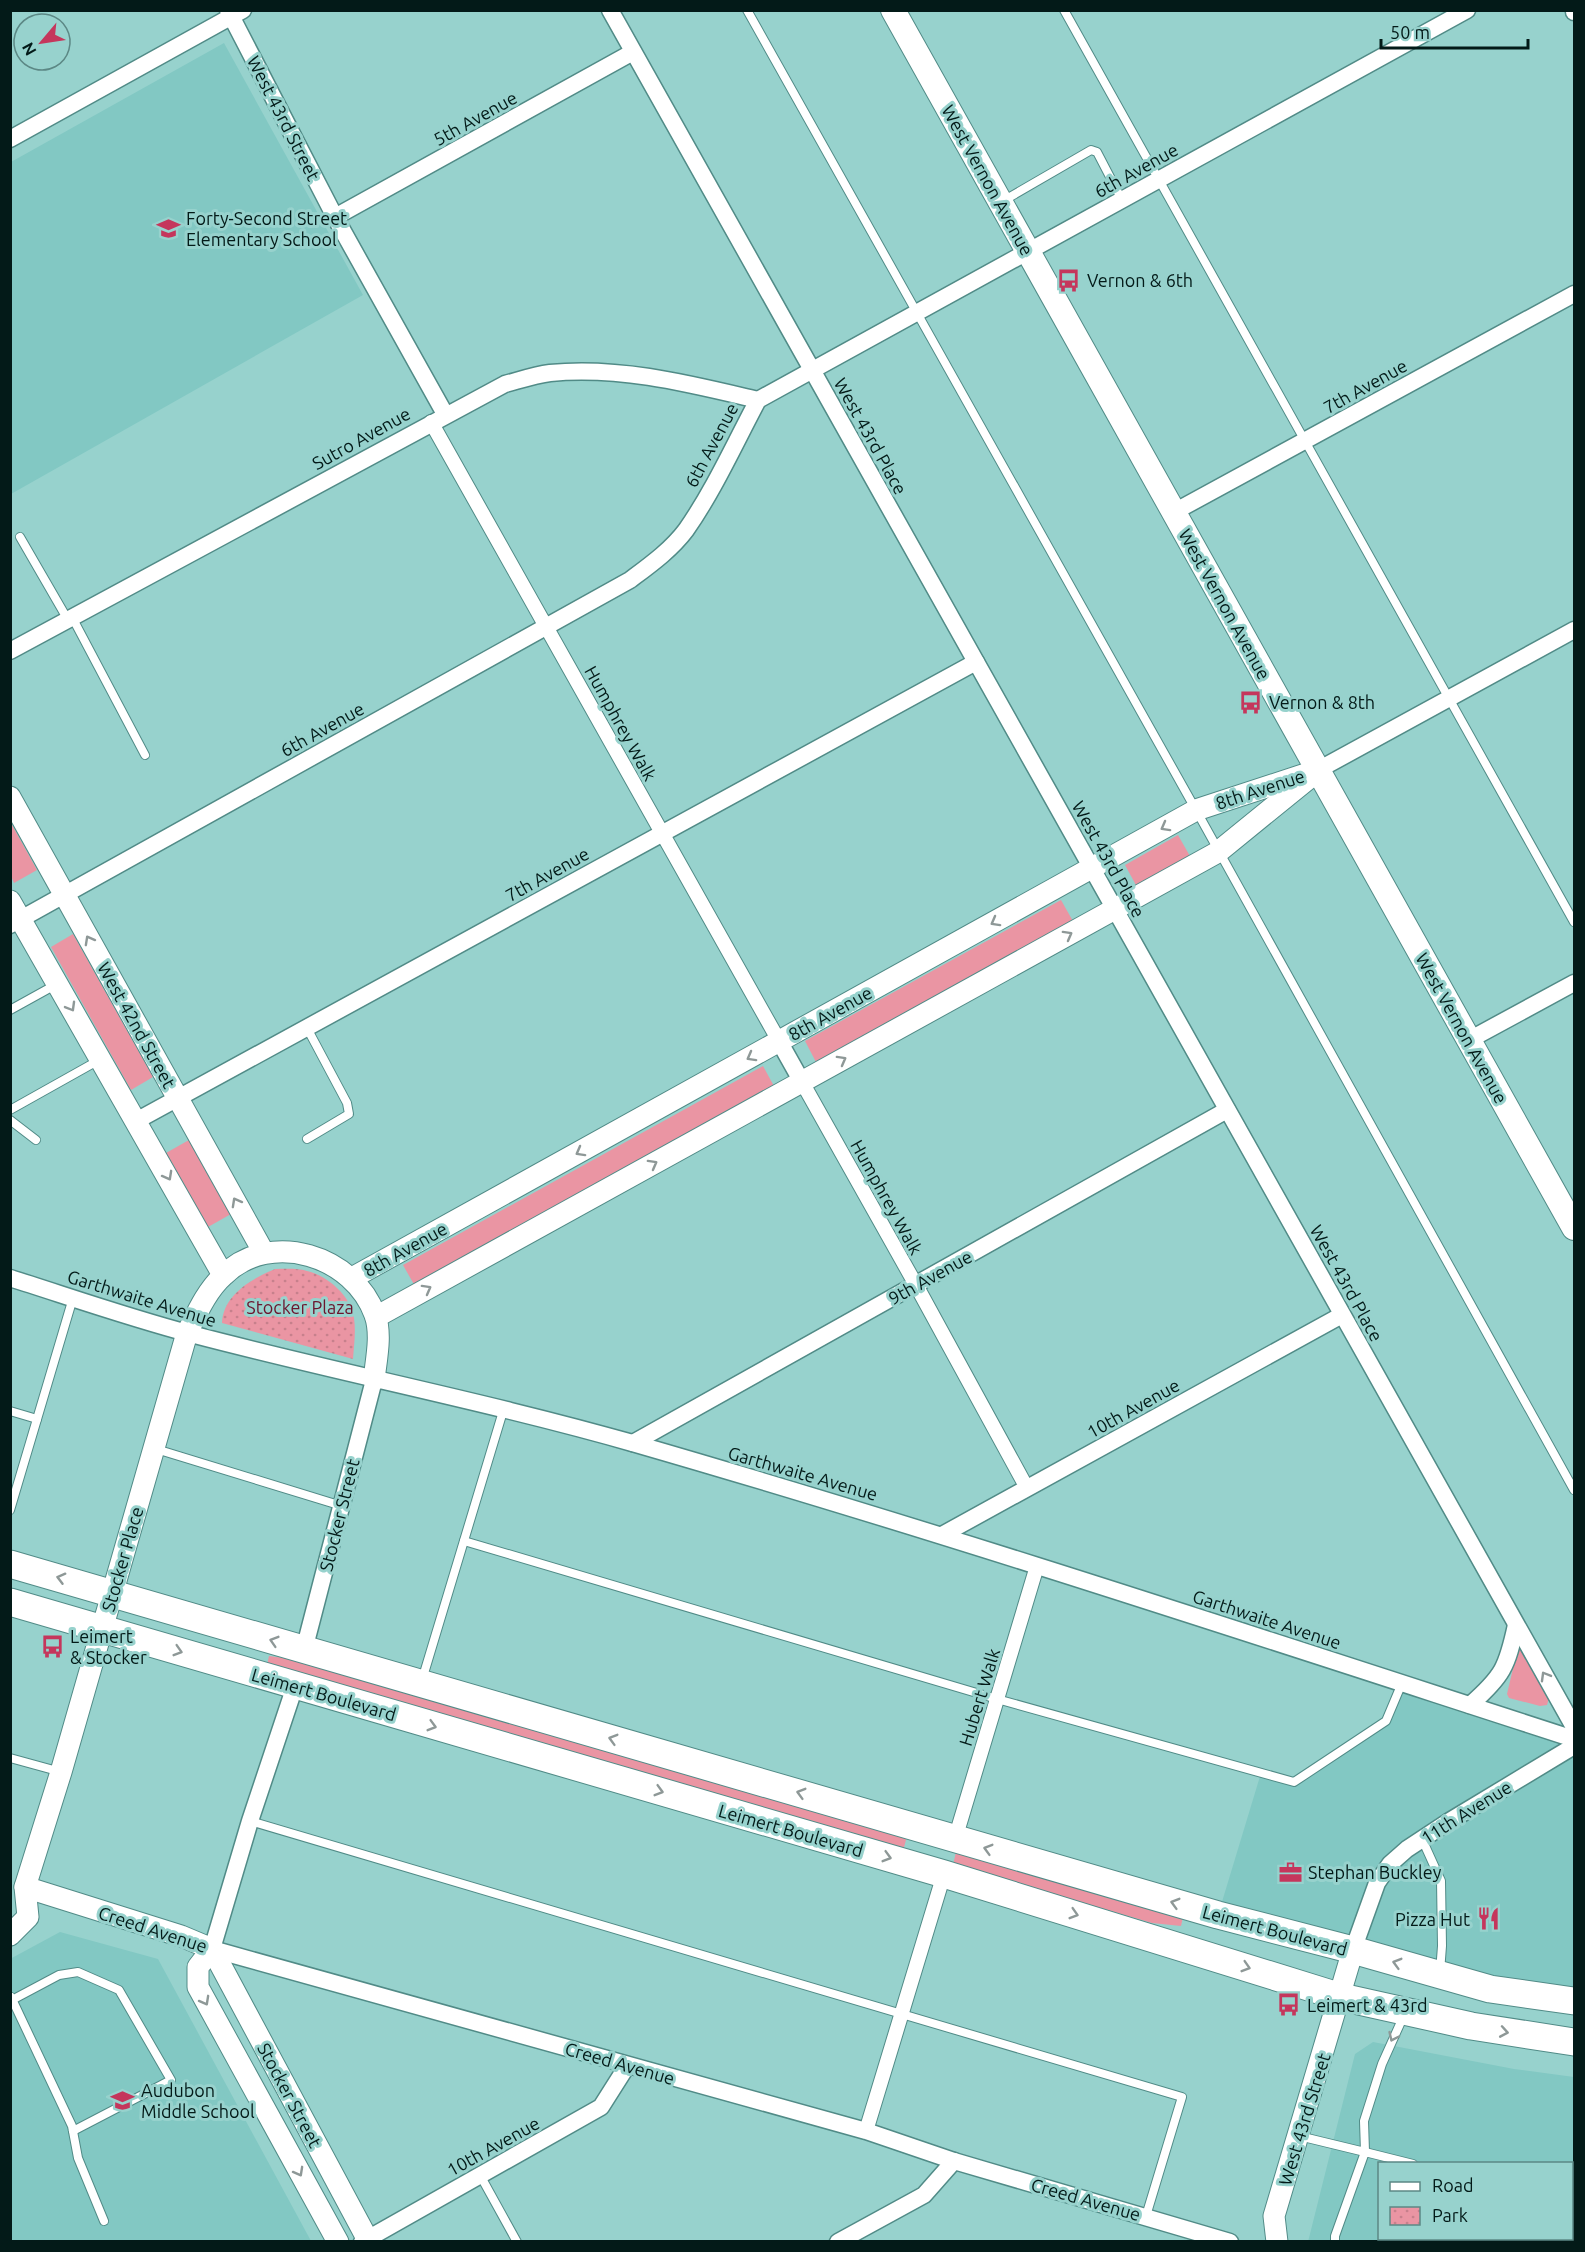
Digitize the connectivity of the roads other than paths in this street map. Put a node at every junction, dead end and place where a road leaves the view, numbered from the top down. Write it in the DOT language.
graph roads {
  1 [pos="610,10"];
  2 [pos="747,10"];
  3 [pos="893,10"];
  4 [pos="1064,10"];
  5 [pos="1467,10"];
  6 [pos="234,13"];
  7 [pos="633,52"];
  8 [pos="10,139"];
  9 [pos="1159,180"];
  10 [pos="1122,200"];
  11 [pos="1001,202"];
  12 [pos="335,218"];
  13 [pos="1028,252"];
  14 [pos="1575,294"];
  15 [pos="916,313"];
  16 [pos="812,370"];
  17 [pos="758,400"];
  18 [pos="438,418"];
  19 [pos="1305,441"];
  20 [pos="1174,512"];
  21 [pos="20,537"];
  22 [pos="70,619"];
  23 [pos="546,627"];
  24 [pos="1575,630"];
  25 [pos="10,651"];
  26 [pos="976,662"];
  27 [pos="1449,698"];
  28 [pos="145,755"];
  29 [pos="1318,770"];
  30 [pos="10,797"];
  31 [pos="1196,810"];
  32 [pos="662,833"];
  33 [pos="1218,852"];
  34 [pos="1091,868"];
  35 [pos="64,895"];
  36 [pos="10,901"];
  37 [pos="1115,910"];
  38 [pos="1575,922"];
  39 [pos="16,923"];
  40 [pos="1575,983"];
  41 [pos="57,984"];
  42 [pos="10,1010"];
  43 [pos="307,1028"];
  44 [pos="1469,1040"];
  45 [pos="779,1041"];
  46 [pos="101,1059"];
  47 [pos="802,1082"];
  48 [pos="178,1098"];
  49 [pos="10,1110"];
  50 [pos="1227,1110"];
  51 [pos="10,1120"];
  52 [pos="136,1121"];
  53 [pos="307,1139"];
  54 [pos="36,1140"];
  55 [pos="1575,1228"];
  56 [pos="264,1253"];
  57 [pos="223,1275"];
  58 [pos="10,1278"];
  59 [pos="352,1278"];
  60 [pos="916,1285"];
  61 [pos="73,1298"];
  62 [pos="1342,1315"];
  63 [pos="376,1317"];
  64 [pos="187,1333"];
  65 [pos="374,1380"];
  66 [pos="504,1408"];
  67 [pos="10,1411"];
  68 [pos="37,1419"];
  69 [pos="633,1443"];
  70 [pos="154,1448"];
  71 [pos="1027,1488"];
  72 [pos="1575,1490"];
  73 [pos="342,1506"];
  74 [pos="10,1510"];
  75 [pos="942,1535"];
  76 [pos="464,1541"];
  77 [pos="10,1564"];
  78 [pos="1037,1566"];
  79 [pos="112,1592"];
  80 [pos="10,1602"];
  81 [pos="1516,1624"];
  82 [pos="102,1628"];
  83 [pos="304,1650"];
  84 [pos="1402,1683"];
  85 [pos="422,1684"];
  86 [pos="295,1686"];
  87 [pos="997,1699"];
  88 [pos="1470,1705"];
  89 [pos="1575,1727"];
  90 [pos="1575,1739"];
  91 [pos="1575,1746"];
  92 [pos="10,1758"];
  93 [pos="61,1772"];
  94 [pos="250,1821"];
  95 [pos="928,1830"];
  96 [pos="955,1839"];
  97 [pos="1422,1839"];
  98 [pos="915,1865"];
  99 [pos="944,1874"];
  100 [pos="15,1888"];
  101 [pos="10,1935"];
  102 [pos="212,1949"];
  103 [pos="1353,1950"];
  104 [pos="1440,1976"];
  105 [pos="1522,1994"];
  106 [pos="1341,1997"];
  107 [pos="11,1999"];
  108 [pos="1575,2001"];
  109 [pos="1406,2012"];
  110 [pos="902,2013"];
  111 [pos="1575,2042"];
  112 [pos="627,2066"];
  113 [pos="73,2131"];
  114 [pos="866,2131"];
  115 [pos="1298,2136"];
  116 [pos="1365,2152"];
  117 [pos="954,2161"];
  118 [pos="1409,2162"];
  119 [pos="480,2175"];
  120 [pos="1146,2216"];
  121 [pos="104,2220"];
  122 [pos="366,2240"];
  123 [pos="338,2241"];
  124 [pos="517,2241"];
  125 [pos="838,2241"];
  126 [pos="1230,2241"];
  127 [pos="1277,2241"];
  128 [pos="1335,2241"];
  1 -- 7 [label="street, West 43rd Place"];
  2 -- 15 [label="lane"];
  3 -- 11 [label="main road, West Vernon Avenue"];
  4 -- 9 [label="lane"];
  5 -- 9 [label="street, 6th Avenue"];
  6 -- 8 [label="street"];
  6 -- 12 [label="street, West 43rd Street"];
  7 -- 12 [label="street, 5th Avenue"];
  7 -- 16 [label="street, West 43rd Place"];
  9 -- 10 [label="street, 6th Avenue"];
  9 -- 19 [label="lane"];
  10 -- 11 [label="lane"];
  10 -- 13 [label="street, 6th Avenue"];
  11 -- 13 [label="main road, West Vernon Avenue"];
  12 -- 18 [label="street, West 43rd Street"];
  13 -- 15 [label="street, 6th Avenue"];
  13 -- 20 [label="main road, West Vernon Avenue"];
  14 -- 19 [label="street, 7th Avenue"];
  15 -- 16 [label="street, 6th Avenue"];
  15 -- 31 [label="lane"];
  16 -- 17 [label="street, 6th Avenue"];
  16 -- 26 [label="street, West 43rd Place"];
  17 -- 18 [label="street, Sutro Avenue"];
  17 -- 23 [label="street, 6th Avenue"];
  18 -- 22 [label="street, Sutro Avenue"];
  18 -- 23 [label="street, Humphrey Walk"];
  19 -- 20 [label="street, 7th Avenue"];
  19 -- 27 [label="lane"];
  20 -- 29 [label="main road, West Vernon Avenue"];
  21 -- 22 [label="lane"];
  22 -- 25 [label="street, Sutro Avenue"];
  22 -- 28 [label="lane"];
  23 -- 32 [label="street, Humphrey Walk"];
  23 -- 35 [label="street, 6th Avenue"];
  24 -- 27 [label="street, 8th Avenue"];
  26 -- 32 [label="street, 7th Avenue"];
  26 -- 34 [label="street, West 43rd Place"];
  27 -- 29 [label="street, 8th Avenue"];
  27 -- 38 [label="lane"];
  29 -- 31 [label="street, 8th Avenue"];
  29 -- 33 [label="street, 8th Avenue"];
  29 -- 44 [label="main road, West Vernon Avenue"];
  30 -- 35 [label="street, West 42nd Street"];
  31 -- 33 [label="lane"];
  31 -- 34 [label="street, 8th Avenue, one-way"];
  32 -- 43 [label="street, 7th Avenue"];
  32 -- 45 [label="street, Humphrey Walk"];
  33 -- 37 [label="street, 8th Avenue"];
  33 -- 72 [label="lane"];
  34 -- 37 [label="street, West 43rd Place"];
  34 -- 45 [label="street, 8th Avenue, one-way"];
  35 -- 39 [label="street, 6th Avenue"];
  48 -- 35 [label="street, West 42nd Street, one-way"];
  36 -- 39 [label="street"];
  47 -- 37 [label="street, 8th Avenue, one-way"];
  37 -- 50 [label="street, West 43rd Place"];
  39 -- 41 [label="street"];
  40 -- 44 [label="street"];
  41 -- 42 [label="lane"];
  41 -- 46 [label="street, one-way"];
  43 -- 48 [label="street, 7th Avenue"];
  43 -- 53 [label="lane"];
  44 -- 55 [label="main road, West Vernon Avenue"];
  45 -- 47 [label="street"];
  45 -- 59 [label="street, 8th Avenue, one-way"];
  46 -- 49 [label="lane"];
  46 -- 52 [label="street"];
  47 -- 60 [label="street, Humphrey Walk"];
  63 -- 47 [label="street, 8th Avenue, one-way"];
  48 -- 52 [label="street, 7th Avenue"];
  56 -- 48 [label="street, West 42nd Street, one-way"];
  50 -- 60 [label="street, 9th Avenue"];
  50 -- 62 [label="street, West 43rd Place"];
  51 -- 54 [label="lane"];
  52 -- 57 [label="street, one-way"];
  56 -- 57 [label="street"];
  56 -- 59 [label="street"];
  57 -- 64 [label="street"];
  58 -- 61 [label="street, Garthwaite Avenue"];
  59 -- 63 [label="street"];
  60 -- 69 [label="street, 9th Avenue"];
  60 -- 71 [label="street, Humphrey Walk"];
  61 -- 64 [label="street, Garthwaite Avenue"];
  61 -- 68 [label="lane"];
  62 -- 71 [label="street, 10th Avenue"];
  62 -- 81 [label="street, West 43rd Place"];
  63 -- 65 [label="street"];
  64 -- 65 [label="street, Garthwaite Avenue"];
  64 -- 70 [label="street, Stocker Place"];
  65 -- 66 [label="street, Garthwaite Avenue"];
  65 -- 73 [label="street, Stocker Street"];
  66 -- 69 [label="street, Garthwaite Avenue"];
  66 -- 76 [label="lane"];
  67 -- 68 [label="lane"];
  68 -- 74 [label="lane"];
  69 -- 75 [label="street, Garthwaite Avenue"];
  70 -- 73 [label="lane"];
  70 -- 79 [label="street, Stocker Place"];
  71 -- 75 [label="street, 10th Avenue"];
  73 -- 83 [label="street, Stocker Street"];
  75 -- 78 [label="street, Garthwaite Avenue"];
  76 -- 85 [label="lane"];
  76 -- 87 [label="lane"];
  79 -- 77 [label="main road, Leimert Boulevard, one-way"];
  78 -- 84 [label="street, Garthwaite Avenue"];
  78 -- 87 [label="street, Hubert Walk"];
  79 -- 82 [label="street, Stocker Place"];
  83 -- 79 [label="main road, Leimert Boulevard, one-way"];
  80 -- 82 [label="main road, Leimert Boulevard"];
  81 -- 88 [label="street"];
  89 -- 81 [label="street, West 43rd Place, one-way"];
  82 -- 86 [label="main road, Leimert Boulevard, one-way"];
  82 -- 93 [label="street, Stocker Place"];
  83 -- 85 [label="main road, Leimert Boulevard"];
  84 -- 87 [label="lane"];
  84 -- 88 [label="street, Garthwaite Avenue"];
  95 -- 85 [label="main road, Leimert Boulevard, one-way"];
  86 -- 94 [label="street, Stocker Street"];
  86 -- 98 [label="main road, Leimert Boulevard, one-way"];
  87 -- 96 [label="street, Hubert Walk"];
  88 -- 90 [label="street, Garthwaite Avenue"];
  91 -- 97 [label="street, 11th Avenue"];
  92 -- 93 [label="lane"];
  93 -- 100 [label="street, Stocker Place"];
  94 -- 102 [label="street, Stocker Street"];
  94 -- 110 [label="lane"];
  95 -- 96 [label="main road, Leimert Boulevard"];
  95 -- 98 [label="main road"];
  103 -- 96 [label="main road, Leimert Boulevard, one-way"];
  97 -- 103 [label="street, 11th Avenue"];
  97 -- 104 [label="lane"];
  98 -- 99 [label="main road, Leimert Boulevard"];
  99 -- 106 [label="main road, Leimert Boulevard, one-way"];
  99 -- 110 [label="street"];
  100 -- 101 [label="street"];
  100 -- 102 [label="street, Creed Avenue"];
  102 -- 112 [label="street, Creed Avenue"];
  102 -- 122 [label="street, Stocker Street"];
  102 -- 123 [label="street, Stocker Street, one-way"];
  104 -- 103 [label="main road, Leimert Boulevard, one-way"];
  103 -- 106 [label="street, 11th Avenue"];
  104 -- 105 [label="main road, Leimert Boulevard"];
  105 -- 106 [label="main road"];
  105 -- 108 [label="main road, Leimert Boulevard"];
  106 -- 109 [label="main road, Leimert Boulevard"];
  106 -- 115 [label="street, West 43rd Street"];
  107 -- 113 [label="lane"];
  107 -- 113 [label="lane"];
  109 -- 111 [label="main road, Leimert Boulevard, one-way"];
  109 -- 116 [label="lane, one-way"];
  110 -- 114 [label="street"];
  110 -- 120 [label="lane"];
  112 -- 114 [label="street, Creed Avenue"];
  112 -- 119 [label="street, 10th Avenue"];
  113 -- 121 [label="lane"];
  114 -- 117 [label="street, Creed Avenue"];
  115 -- 116 [label="lane"];
  115 -- 127 [label="street, West 43rd Street"];
  116 -- 118 [label="lane"];
  116 -- 128 [label="lane"];
  117 -- 120 [label="street, Creed Avenue"];
  117 -- 125 [label="street"];
  119 -- 122 [label="street, 10th Avenue"];
  119 -- 124 [label="lane"];
  120 -- 126 [label="street, Creed Avenue"];
}
